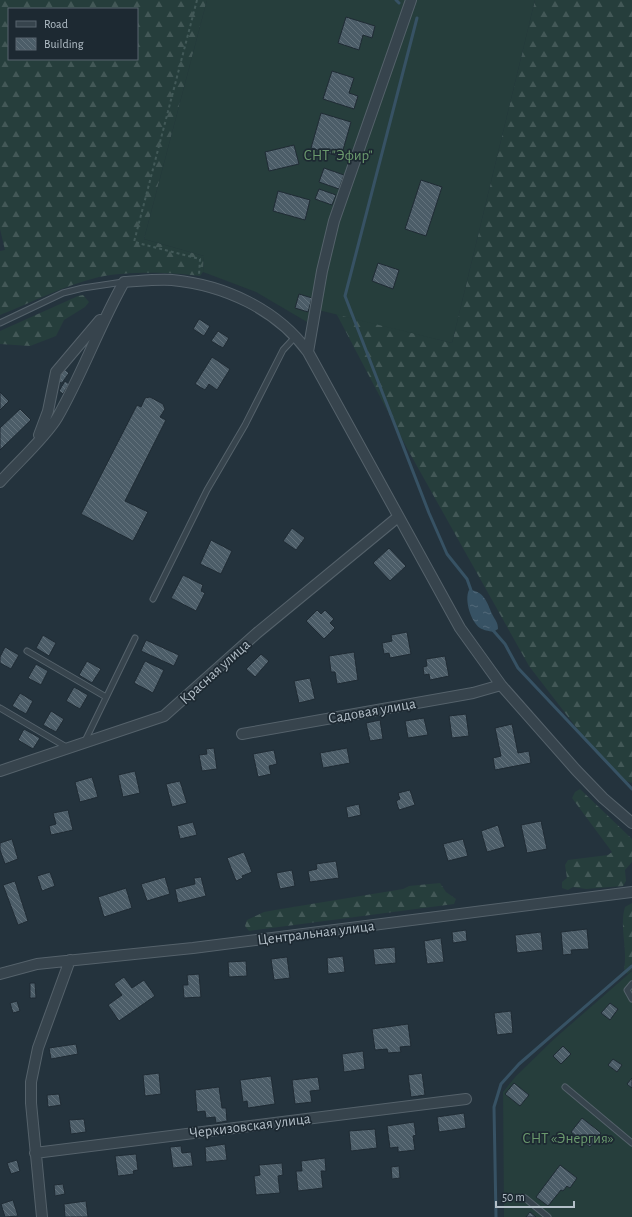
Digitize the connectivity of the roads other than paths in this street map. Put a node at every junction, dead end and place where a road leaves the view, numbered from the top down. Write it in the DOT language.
graph roads {
  1 [pos="411,0"];
  2 [pos="124,282"];
  3 [pos="108,310"];
  4 [pos="0,323"];
  5 [pos="296,336"];
  6 [pos="308,352"];
  7 [pos="34,446"];
  8 [pos="0,482"];
  9 [pos="398,517"];
  10 [pos="153,599"];
  11 [pos="135,638"];
  12 [pos="27,651"];
  13 [pos="501,685"];
  14 [pos="106,697"];
  15 [pos="0,708"];
  16 [pos="242,734"];
  17 [pos="84,744"];
  18 [pos="69,748"];
  19 [pos="0,771"];
  20 [pos="632,823"];
  21 [pos="632,892"];
  22 [pos="70,960"];
  23 [pos="0,974"];
  24 [pos="632,984"];
  25 [pos="632,999"];
  26 [pos="564,1087"];
  27 [pos="466,1099"];
  28 [pos="632,1143"];
  29 [pos="35,1153"];
  30 [pos="525,1198"];
  31 [pos="42,1217"];
  32 [pos="548,1217"];
  1 -- 6 [label="street"];
  2 -- 3 [label="street"];
  2 -- 4 [label="lane"];
  2 -- 5 [label="street"];
  3 -- 7 [label="street"];
  3 -- 7 [label="street"];
  5 -- 6 [label="street"];
  5 -- 10 [label="lane"];
  6 -- 9 [label="street"];
  7 -- 8 [label="street"];
  9 -- 13 [label="street"];
  9 -- 17 [label="street, Красная улица"];
  11 -- 14 [label="lane"];
  12 -- 14 [label="lane"];
  13 -- 16 [label="street, Садовая улица"];
  13 -- 20 [label="street"];
  14 -- 17 [label="lane"];
  15 -- 18 [label="lane"];
  17 -- 18 [label="street, Красная улица"];
  18 -- 19 [label="street, Красная улица"];
  21 -- 22 [label="street, Центральная улица"];
  22 -- 23 [label="street, Центральная улица"];
  22 -- 29 [label="street"];
  24 -- 25 [label="lane"];
  26 -- 28 [label="lane"];
  27 -- 29 [label="street, Черкизовская улица"];
  29 -- 31 [label="street"];
  30 -- 32 [label="lane"];
}
